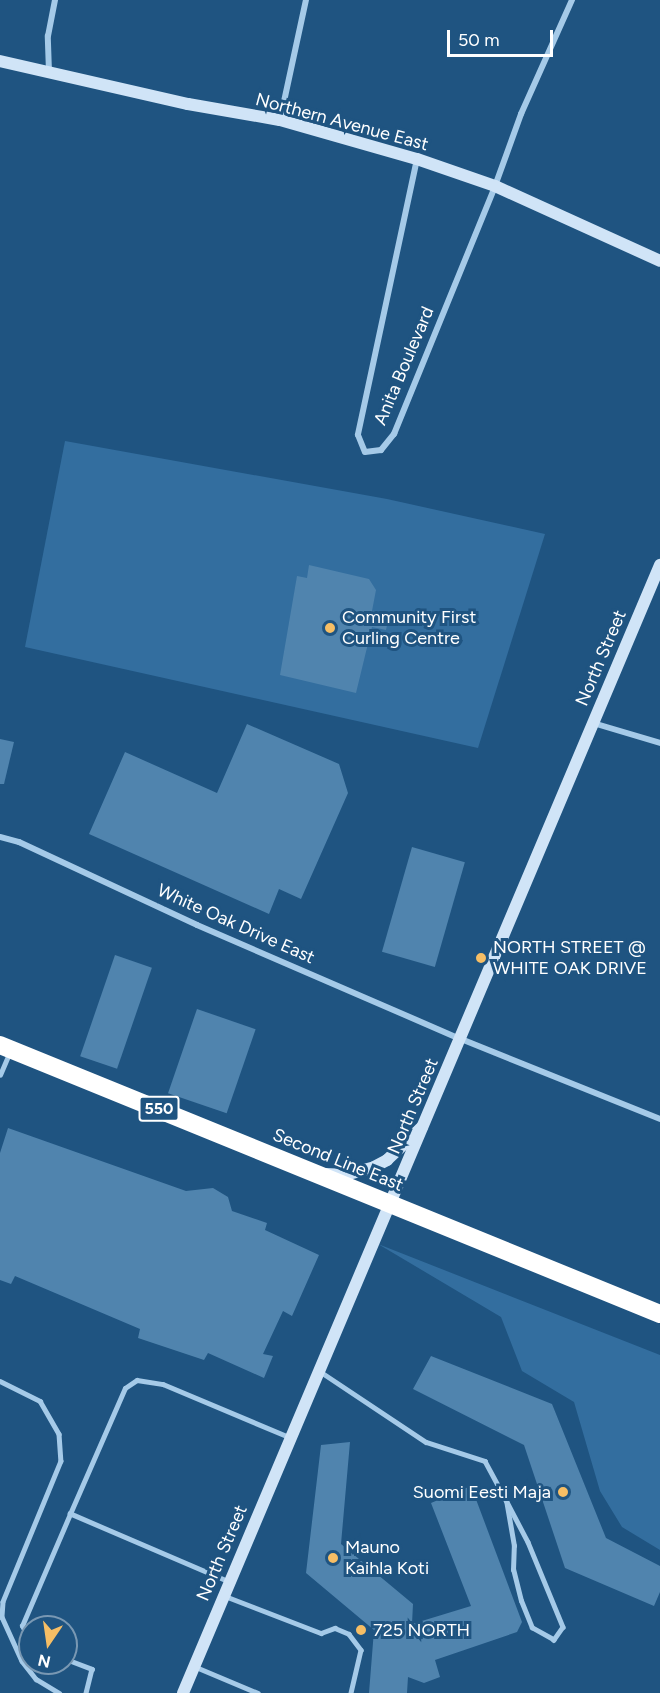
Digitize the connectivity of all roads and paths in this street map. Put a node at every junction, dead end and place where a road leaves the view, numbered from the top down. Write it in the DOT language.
graph roads {
  1 [pos="55,0"];
  2 [pos="306,0"];
  3 [pos="572,0"];
  4 [pos="0,61"];
  5 [pos="50,72"];
  6 [pos="280,120"];
  7 [pos="417,159"];
  8 [pos="495,186"];
  9 [pos="660,261"];
  10 [pos="660,566"];
  11 [pos="593,723"];
  12 [pos="660,743"];
  13 [pos="0,837"];
  14 [pos="461,1039"];
  15 [pos="5,1047"];
  16 [pos="0,1075"];
  17 [pos="660,1119"];
  18 [pos="425,1124"];
  19 [pos="317,1174"];
  20 [pos="391,1205"];
  21 [pos="660,1314"];
  22 [pos="319,1370"];
  23 [pos="0,1380"];
  24 [pos="290,1437"];
  25 [pos="506,1500"];
  26 [pos="70,1514"];
  27 [pos="229,1582"];
  28 [pos="224,1595"];
  29 [pos="27,1615"];
  30 [pos="78,1664"];
  31 [pos="194,1666"];
  32 [pos="59,1693"];
  33 [pos="86,1693"];
  34 [pos="183,1693"];
  35 [pos="258,1693"];
  36 [pos="351,1693"];
  1 -- 5 [label="street"];
  2 -- 6 [label="street"];
  3 -- 8 [label="street, Anita Boulevard"];
  4 -- 5 [label="street, Northern Avenue East"];
  5 -- 6 [label="street, Northern Avenue East"];
  6 -- 7 [label="street, Northern Avenue East"];
  7 -- 8 [label="street, Northern Avenue East"];
  7 -- 8 [label="street, Anita Boulevard"];
  8 -- 9 [label="street, Northern Avenue East"];
  10 -- 11 [label="street, North Street"];
  11 -- 12 [label="street"];
  11 -- 14 [label="street, North Street"];
  13 -- 14 [label="street, White Oak Drive East"];
  14 -- 17 [label="street, White Oak Drive East"];
  14 -- 18 [label="street, North Street"];
  15 -- 16 [label="lane"];
  15 -- 19 [label="highway, Second Line East / 550"];
  18 -- 19 [label="street"];
  18 -- 20 [label="street, North Street"];
  19 -- 20 [label="highway, Second Line East / 550"];
  20 -- 21 [label="highway, Second Line East / 550"];
  20 -- 22 [label="street, North Street"];
  22 -- 24 [label="street, North Street"];
  22 -- 25 [label="lane"];
  23 -- 32 [label="lane"];
  24 -- 26 [label="lane"];
  24 -- 27 [label="street, North Street"];
  25 -- 25 [label="lane"];
  26 -- 27 [label="lane"];
  26 -- 29 [label="lane"];
  27 -- 28 [label="street, North Street"];
  28 -- 31 [label="street, North Street"];
  28 -- 36 [label="lane"];
  30 -- 33 [label="lane"];
  31 -- 34 [label="street, North Street"];
  31 -- 35 [label="lane"];
}
